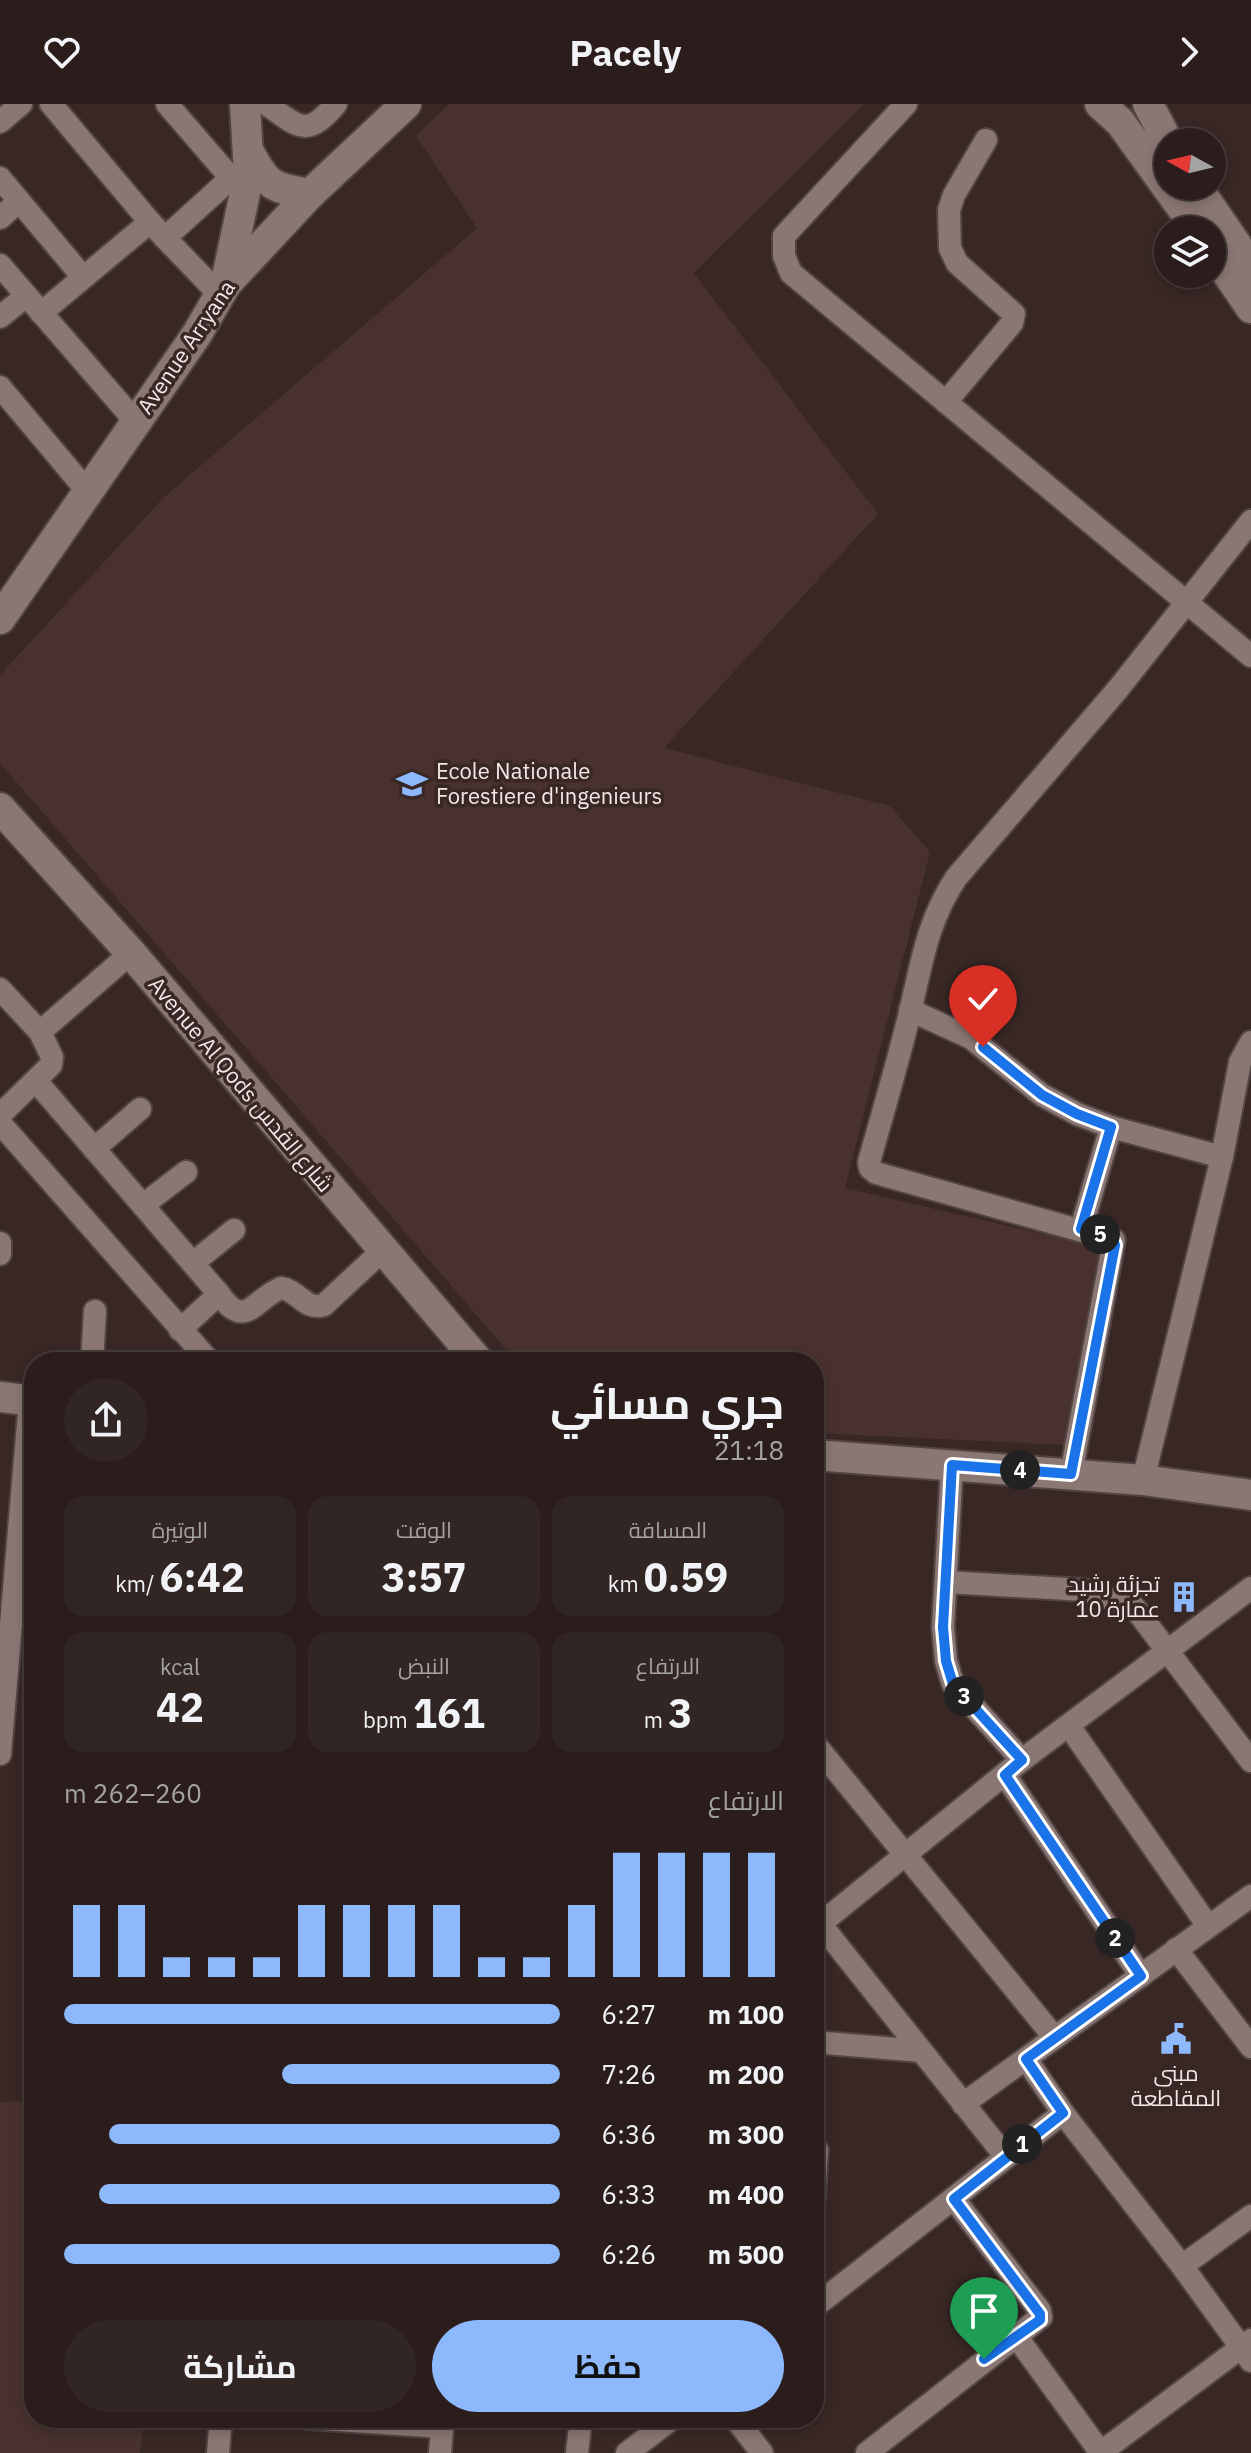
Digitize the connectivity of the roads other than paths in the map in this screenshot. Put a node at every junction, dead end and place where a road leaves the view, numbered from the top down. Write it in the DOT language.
graph roads {
  1 [pos="21,104"];
  2 [pos="51,104"];
  3 [pos="167,104"];
  4 [pos="245,104"];
  5 [pos="266,104"];
  6 [pos="336,104"];
  7 [pos="406,104"];
  8 [pos="906,104"];
  9 [pos="1100,104"];
  10 [pos="1148,104"];
  11 [pos="0,122"];
  12 [pos="1161,128"];
  13 [pos="986,140"];
  14 [pos="249,152"];
  15 [pos="0,178"];
  16 [pos="239,182"];
  17 [pos="310,194"];
  18 [pos="1206,200"];
  19 [pos="19,201"];
  20 [pos="1188,216"];
  21 [pos="0,218"];
  22 [pos="157,230"];
  23 [pos="0,265"];
  24 [pos="1251,266"];
  25 [pos="1226,271"];
  26 [pos="82,276"];
  27 [pos="222,289"];
  28 [pos="33,305"];
  29 [pos="1251,308"];
  30 [pos="0,317"];
  31 [pos="0,387"];
  32 [pos="946,402"];
  33 [pos="8,414"];
  34 [pos="136,422"];
  35 [pos="88,492"];
  36 [pos="1251,521"];
  37 [pos="4,600"];
  38 [pos="1185,602"];
  39 [pos="1251,656"];
  40 [pos="0,808"];
  41 [pos="131,953"];
  42 [pos="0,989"];
  43 [pos="910,1010"];
  44 [pos="40,1032"];
  45 [pos="1251,1042"];
  46 [pos="36,1081"];
  47 [pos="140,1109"];
  48 [pos="0,1115"];
  49 [pos="0,1123"];
  50 [pos="1111,1127"];
  51 [pos="94,1149"];
  52 [pos="1222,1157"];
  53 [pos="186,1172"];
  54 [pos="143,1205"];
  55 [pos="1081,1229"];
  56 [pos="234,1230"];
  57 [pos="0,1243"];
  58 [pos="382,1251"];
  59 [pos="0,1254"];
  60 [pos="193,1263"];
  61 [pos="219,1294"];
  62 [pos="95,1311"];
  63 [pos="180,1330"];
  64 [pos="93,1352"];
  65 [pos="201,1352"];
  66 [pos="464,1352"];
  67 [pos="0,1397"];
  68 [pos="24,1400"];
  69 [pos="824,1456"];
  70 [pos="952,1465"];
  71 [pos="1071,1474"];
  72 [pos="1143,1480"];
  73 [pos="24,1489"];
  74 [pos="1251,1495"];
  75 [pos="946,1582"];
  76 [pos="1251,1588"];
  77 [pos="1167,1652"];
  78 [pos="1069,1726"];
  79 [pos="0,1752"];
  80 [pos="824,1755"];
  81 [pos="1251,1761"];
  82 [pos="1013,1768"];
  83 [pos="904,1854"];
  84 [pos="1251,1896"];
  85 [pos="824,1915"];
  86 [pos="1208,1926"];
  87 [pos="824,1929"];
  88 [pos="1176,1949"];
  89 [pos="1141,1976"];
  90 [pos="1055,2038"];
  91 [pos="824,2043"];
  92 [pos="1250,2043"];
  93 [pos="921,2051"];
  94 [pos="1026,2059"];
  95 [pos="963,2104"];
  96 [pos="1063,2113"];
  97 [pos="1006,2157"];
  98 [pos="954,2199"];
  99 [pos="1251,2216"];
  100 [pos="1182,2266"];
  101 [pos="824,2299"];
  102 [pos="1016,2336"];
  103 [pos="1248,2350"];
  104 [pos="220,2428"];
  105 [pos="442,2428"];
  106 [pos="580,2428"];
  107 [pos="660,2428"];
  108 [pos="743,2428"];
  109 [pos="218,2453"];
  110 [pos="440,2453"];
  111 [pos="577,2453"];
  112 [pos="627,2453"];
  113 [pos="762,2453"];
  114 [pos="867,2453"];
  115 [pos="1101,2453"];
  1 -- 11 [label="street"];
  2 -- 22 [label="street"];
  3 -- 16 [label="street"];
  4 -- 14 [label="street"];
  5 -- 6 [label="street"];
  7 -- 17 [label="street, Avenue Arryana"];
  8 -- 32 [label="street"];
  9 -- 20 [label="street"];
  10 -- 12 [label="street"];
  13 -- 32 [label="street"];
  14 -- 16 [label="street"];
  14 -- 17 [label="street"];
  15 -- 19 [label="street"];
  16 -- 22 [label="street"];
  16 -- 27 [label="street"];
  17 -- 27 [label="street, Avenue Arryana"];
  18 -- 24 [label="street"];
  19 -- 21 [label="street"];
  19 -- 26 [label="street"];
  22 -- 26 [label="street"];
  22 -- 27 [label="street"];
  23 -- 28 [label="street"];
  25 -- 29 [label="street"];
  26 -- 28 [label="street"];
  27 -- 34 [label="street, Avenue Arryana"];
  28 -- 30 [label="street"];
  28 -- 34 [label="street"];
  31 -- 33 [label="street"];
  32 -- 38 [label="street"];
  33 -- 35 [label="street"];
  34 -- 35 [label="street, Avenue Arryana"];
  35 -- 37 [label="street, Avenue Arryana"];
  36 -- 38 [label="street"];
  38 -- 39 [label="street"];
  38 -- 43 [label="street"];
  40 -- 41 [label="street, Avenue Al Qods شارع القدس"];
  41 -- 44 [label="street"];
  41 -- 58 [label="street, Avenue Al Qods شارع القدس"];
  42 -- 44 [label="street"];
  43 -- 50 [label="street"];
  43 -- 55 [label="street"];
  44 -- 46 [label="street"];
  45 -- 52 [label="street"];
  46 -- 48 [label="street"];
  46 -- 51 [label="street"];
  47 -- 51 [label="street"];
  49 -- 63 [label="street"];
  50 -- 52 [label="street"];
  50 -- 55 [label="street"];
  51 -- 54 [label="street"];
  52 -- 72 [label="street"];
  53 -- 54 [label="street"];
  54 -- 60 [label="street"];
  55 -- 71 [label="street"];
  56 -- 60 [label="street"];
  57 -- 59 [label="street"];
  58 -- 61 [label="street"];
  58 -- 66 [label="street, Avenue Al Qods شارع القدس"];
  60 -- 61 [label="street"];
  61 -- 63 [label="street"];
  62 -- 64 [label="street"];
  63 -- 65 [label="street"];
  67 -- 68 [label="street"];
  69 -- 70 [label="street"];
  70 -- 71 [label="street"];
  70 -- 75 [label="street"];
  71 -- 72 [label="street"];
  72 -- 74 [label="street"];
  73 -- 79 [label="street"];
  75 -- 77 [label="street"];
  75 -- 82 [label="street"];
  76 -- 77 [label="street"];
  77 -- 78 [label="street"];
  77 -- 81 [label="street"];
  78 -- 82 [label="street"];
  78 -- 86 [label="street"];
  80 -- 83 [label="street"];
  82 -- 83 [label="street"];
  82 -- 89 [label="street"];
  83 -- 85 [label="street"];
  83 -- 90 [label="street"];
  84 -- 86 [label="street"];
  86 -- 88 [label="street"];
  87 -- 93 [label="street"];
  88 -- 89 [label="street"];
  88 -- 92 [label="street"];
  89 -- 90 [label="street"];
  90 -- 94 [label="street"];
  91 -- 93 [label="street"];
  93 -- 95 [label="street"];
  94 -- 95 [label="street"];
  94 -- 96 [label="street"];
  95 -- 97 [label="street"];
  96 -- 97 [label="street"];
  96 -- 100 [label="street"];
  97 -- 98 [label="street"];
  98 -- 101 [label="street"];
  98 -- 102 [label="street"];
  99 -- 100 [label="street"];
  100 -- 103 [label="street"];
  102 -- 114 [label="street"];
  102 -- 115 [label="street"];
  103 -- 115 [label="street"];
  104 -- 109 [label="street"];
  105 -- 110 [label="street"];
  106 -- 111 [label="street"];
  107 -- 112 [label="street"];
  108 -- 113 [label="street"];
}
